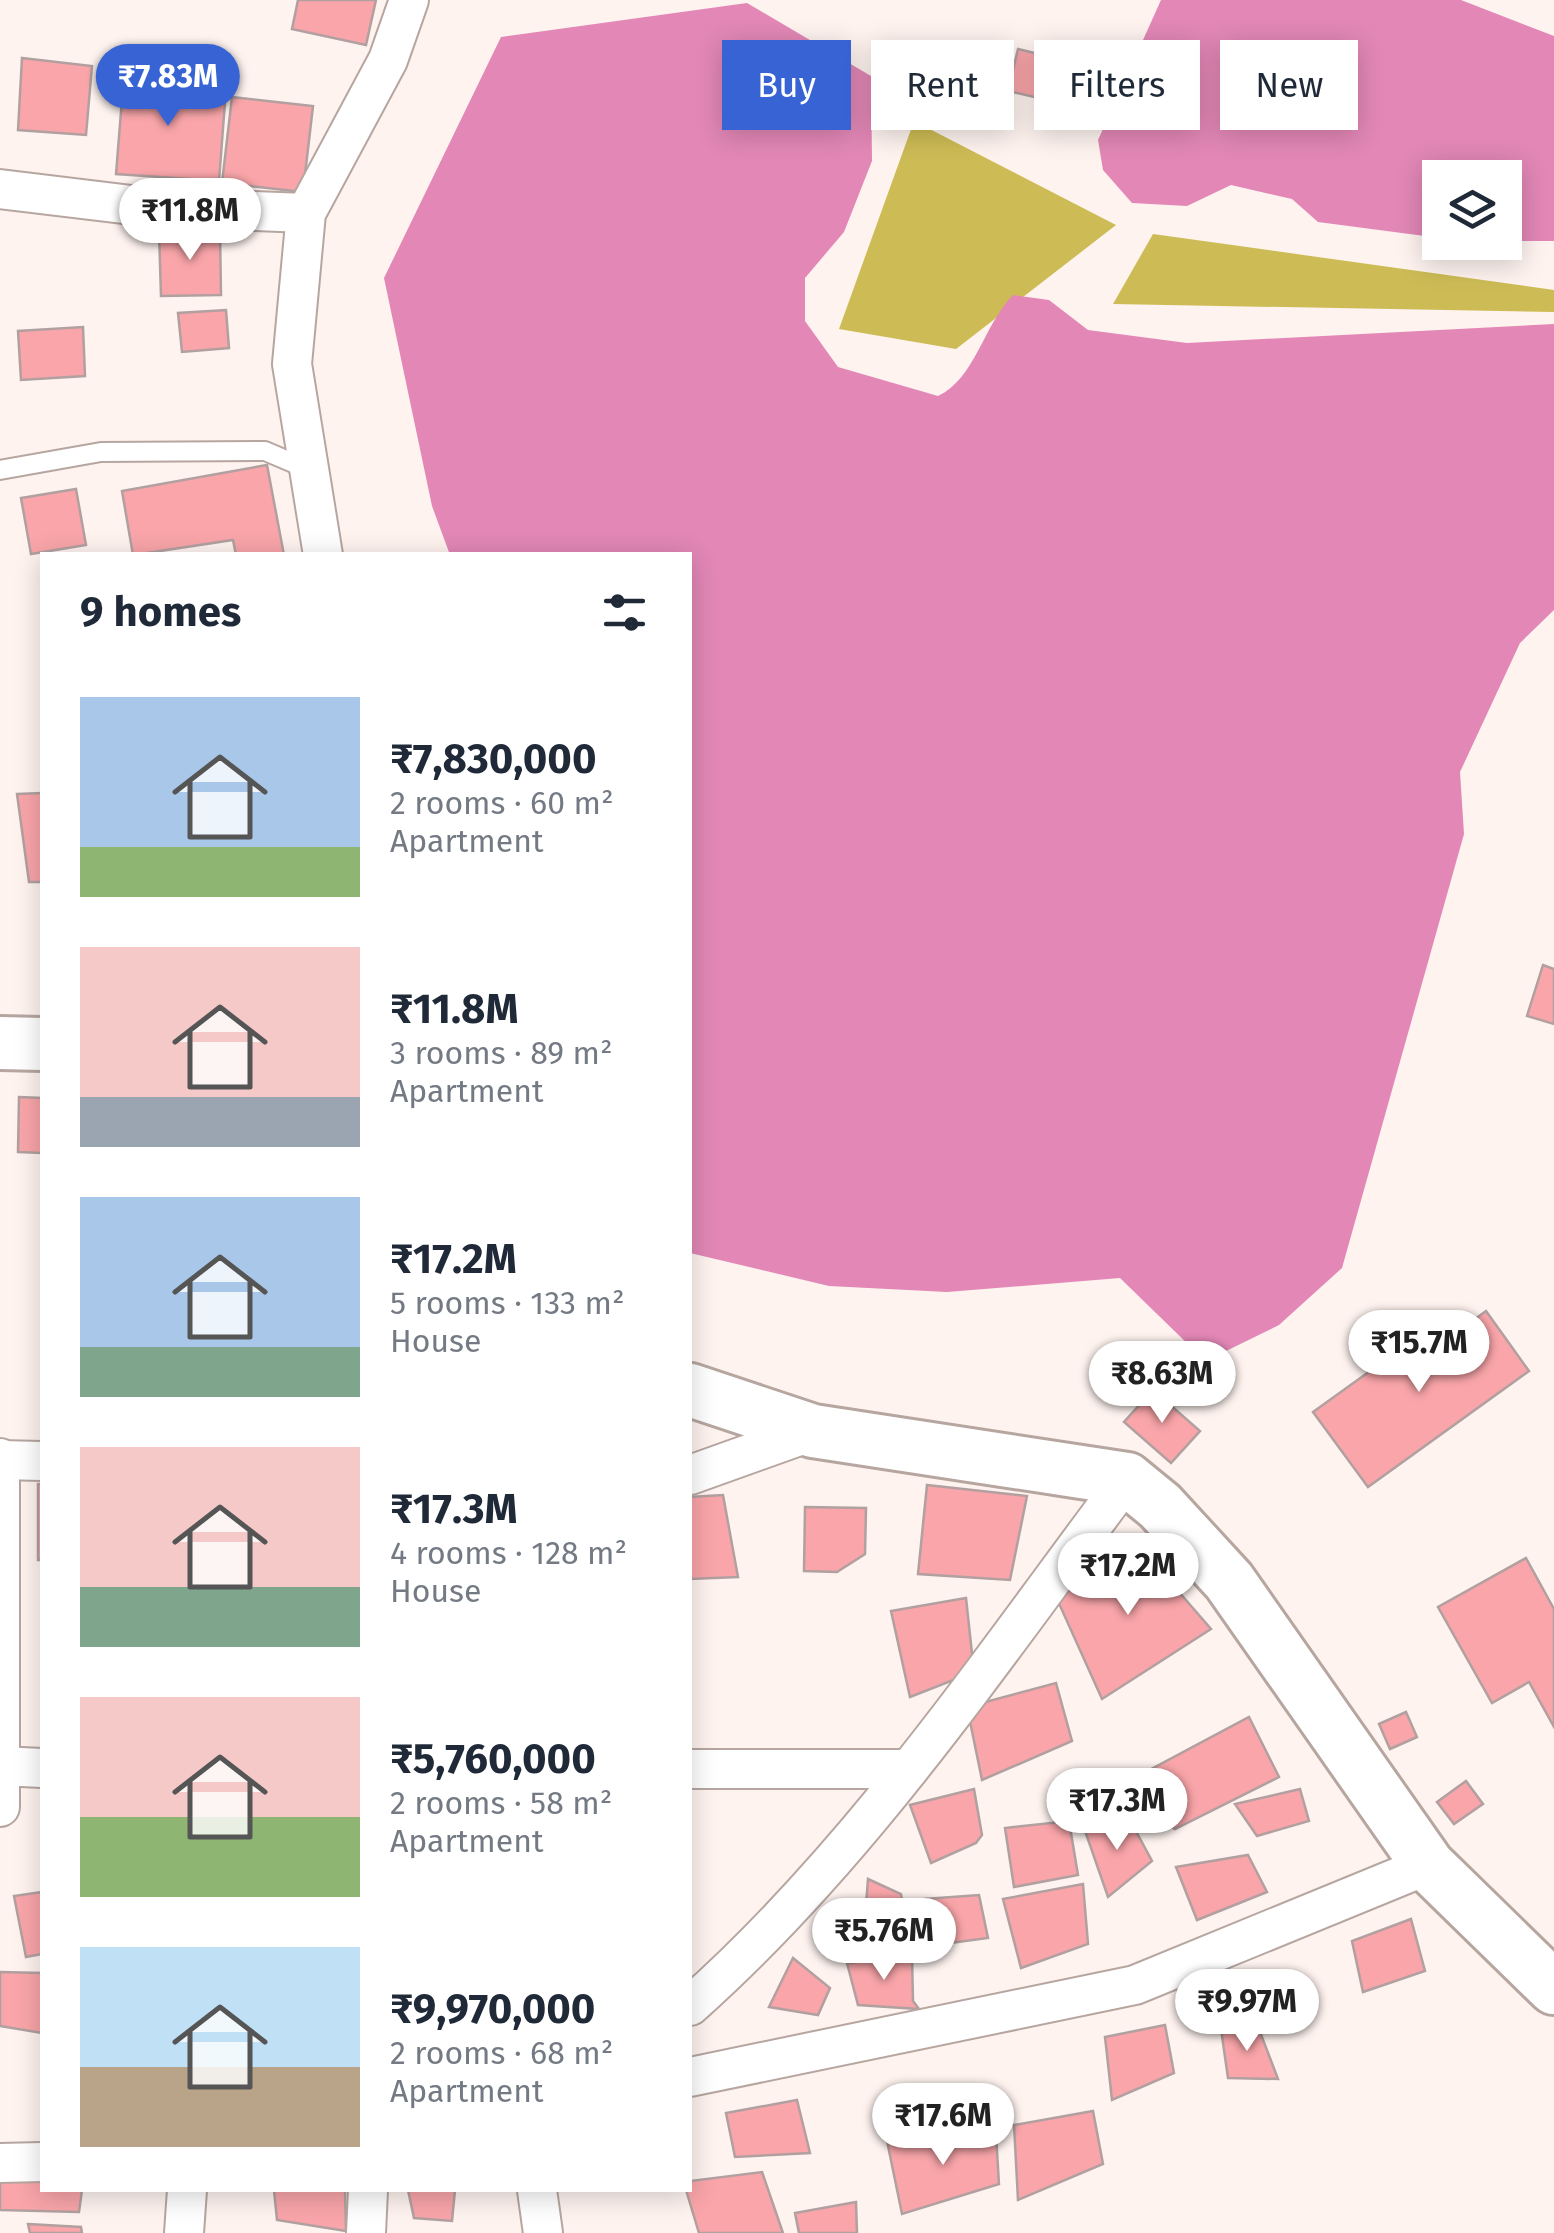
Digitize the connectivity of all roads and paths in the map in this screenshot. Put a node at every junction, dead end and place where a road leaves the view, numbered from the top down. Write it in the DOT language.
graph roads {
  1 [pos="409,0"];
  2 [pos="0,189"];
  3 [pos="306,213"];
  4 [pos="306,468"];
  5 [pos="0,470"];
  6 [pos="322,552"];
  7 [pos="0,1043"];
  8 [pos="40,1044"];
  9 [pos="692,1391"];
  10 [pos="814,1431"];
  11 [pos="0,1459"];
  12 [pos="40,1461"];
  13 [pos="692,1474"];
  14 [pos="1127,1479"];
  15 [pos="1,1767"];
  16 [pos="40,1768"];
  17 [pos="692,1769"];
  18 [pos="909,1769"];
  19 [pos="0,1807"];
  20 [pos="1428,1865"];
  21 [pos="1554,1988"];
  22 [pos="692,2004"];
  23 [pos="692,2077"];
  24 [pos="40,2162"];
  25 [pos="0,2164"];
  26 [pos="187,2192"];
  27 [pos="368,2192"];
  28 [pos="537,2192"];
  29 [pos="184,2233"];
  30 [pos="366,2233"];
  31 [pos="543,2233"];
  1 -- 3 [label="street"];
  2 -- 3 [label="street"];
  3 -- 4 [label="street"];
  4 -- 5 [label="lane"];
  4 -- 6 [label="street"];
  7 -- 8 [label="main road"];
  9 -- 10 [label="main road"];
  10 -- 13 [label="street"];
  10 -- 14 [label="main road"];
  11 -- 12 [label="street"];
  11 -- 15 [label="street"];
  14 -- 18 [label="street"];
  14 -- 20 [label="main road"];
  15 -- 16 [label="street"];
  15 -- 19 [label="street"];
  17 -- 18 [label="street"];
  18 -- 22 [label="street"];
  20 -- 21 [label="main road"];
  20 -- 23 [label="street"];
  24 -- 25 [label="street"];
  26 -- 29 [label="street"];
  27 -- 30 [label="street"];
  28 -- 31 [label="street"];
}
